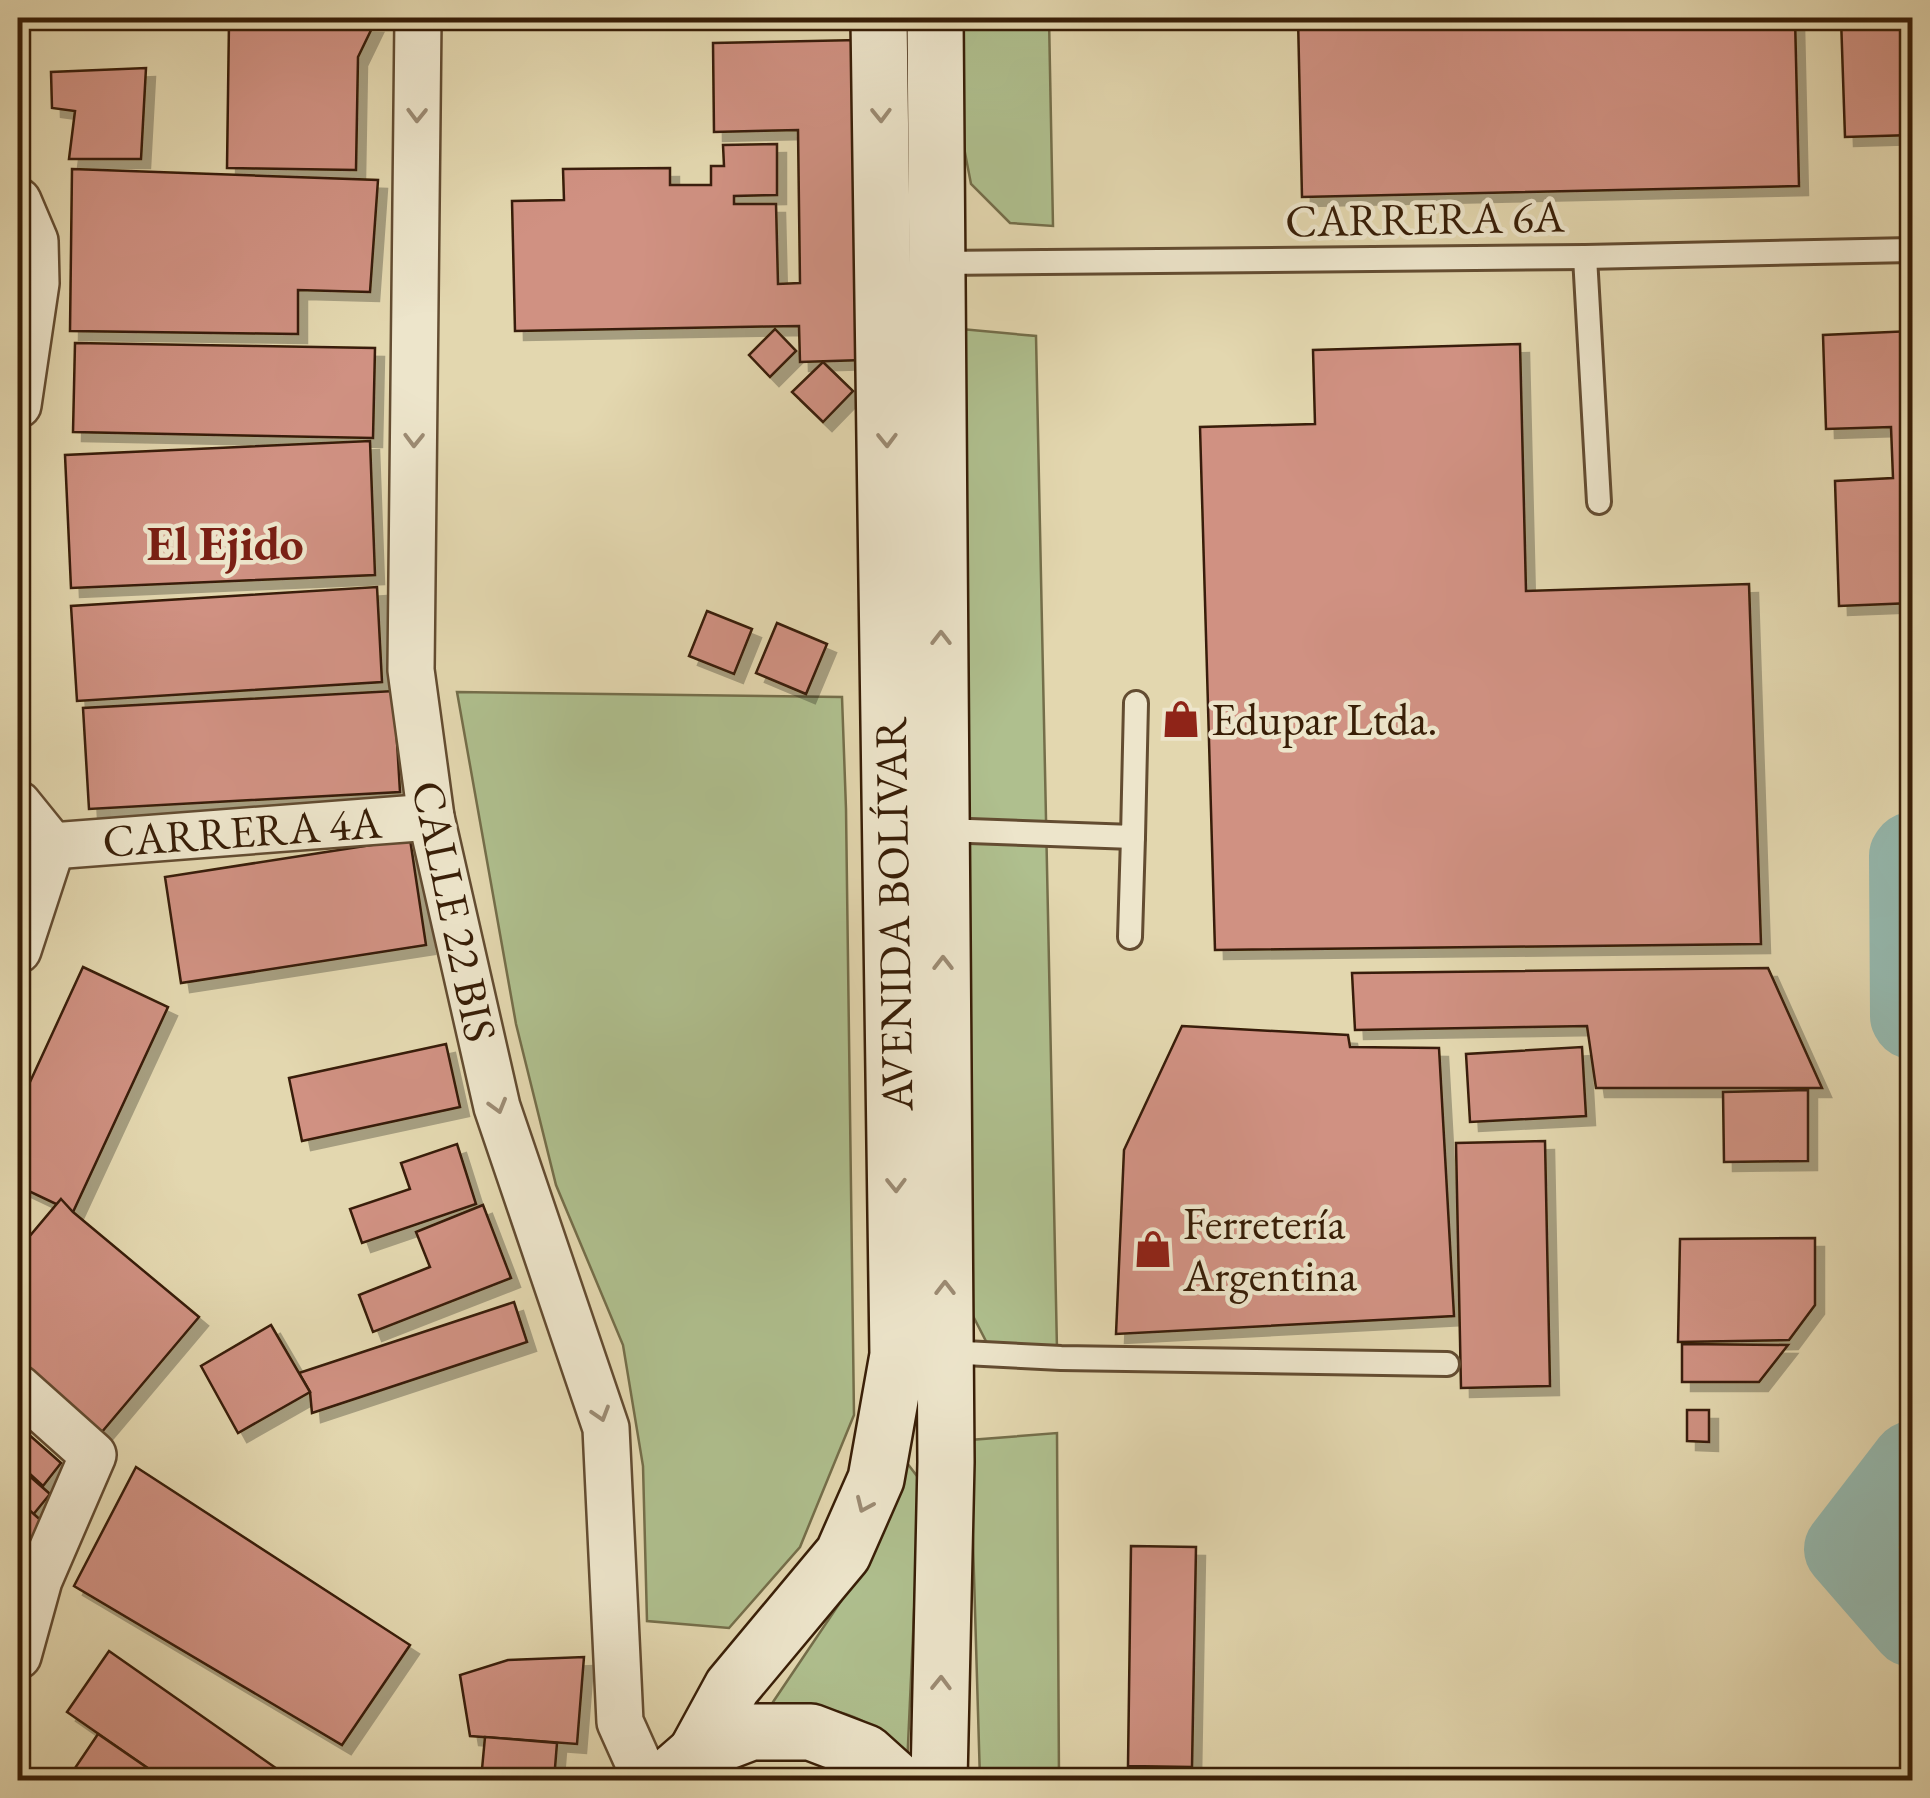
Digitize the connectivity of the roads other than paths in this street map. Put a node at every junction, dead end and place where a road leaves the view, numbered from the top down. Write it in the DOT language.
graph roads {
  1 [pos="418,18"];
  2 [pos="879,18"];
  3 [pos="935,18"];
  4 [pos="18,202"];
  5 [pos="1912,250"];
  6 [pos="1584,257"];
  7 [pos="938,264"];
  8 [pos="18,405"];
  9 [pos="1599,502"];
  10 [pos="1136,703"];
  11 [pos="18,804"];
  12 [pos="432,817"];
  13 [pos="942,830"];
  14 [pos="1133,837"];
  15 [pos="52,846"];
  16 [pos="1130,936"];
  17 [pos="18,950"];
  18 [pos="945,1352"];
  19 [pos="1447,1364"];
  20 [pos="18,1388"];
  21 [pos="18,1656"];
  22 [pos="680,1766"];
  23 [pos="646,1780"];
  24 [pos="896,1780"];
  25 [pos="939,1780"];
  1 -- 12 [label="street, CALLE 22 BIS, one-way"];
  2 -- 22 [label="main road, AVENIDA BOLÍVAR, one-way"];
  3 -- 7 [label="main road, AVENIDA BOLÍVAR"];
  4 -- 8 [label="street"];
  5 -- 6 [label="lane, CARRERA 6A"];
  6 -- 7 [label="lane, CARRERA 6A"];
  6 -- 9 [label="lane"];
  13 -- 7 [label="main road, AVENIDA BOLÍVAR, one-way"];
  10 -- 14 [label="lane"];
  11 -- 15 [label="street"];
  12 -- 15 [label="street, CARRERA 4A"];
  12 -- 23 [label="street, CALLE 22 BIS, one-way"];
  13 -- 14 [label="lane"];
  18 -- 13 [label="main road, AVENIDA BOLÍVAR, one-way"];
  14 -- 16 [label="lane"];
  15 -- 17 [label="street"];
  18 -- 19 [label="lane"];
  25 -- 18 [label="main road, AVENIDA BOLÍVAR, one-way"];
  20 -- 21 [label="street"];
  22 -- 24 [label="main road"];
}
